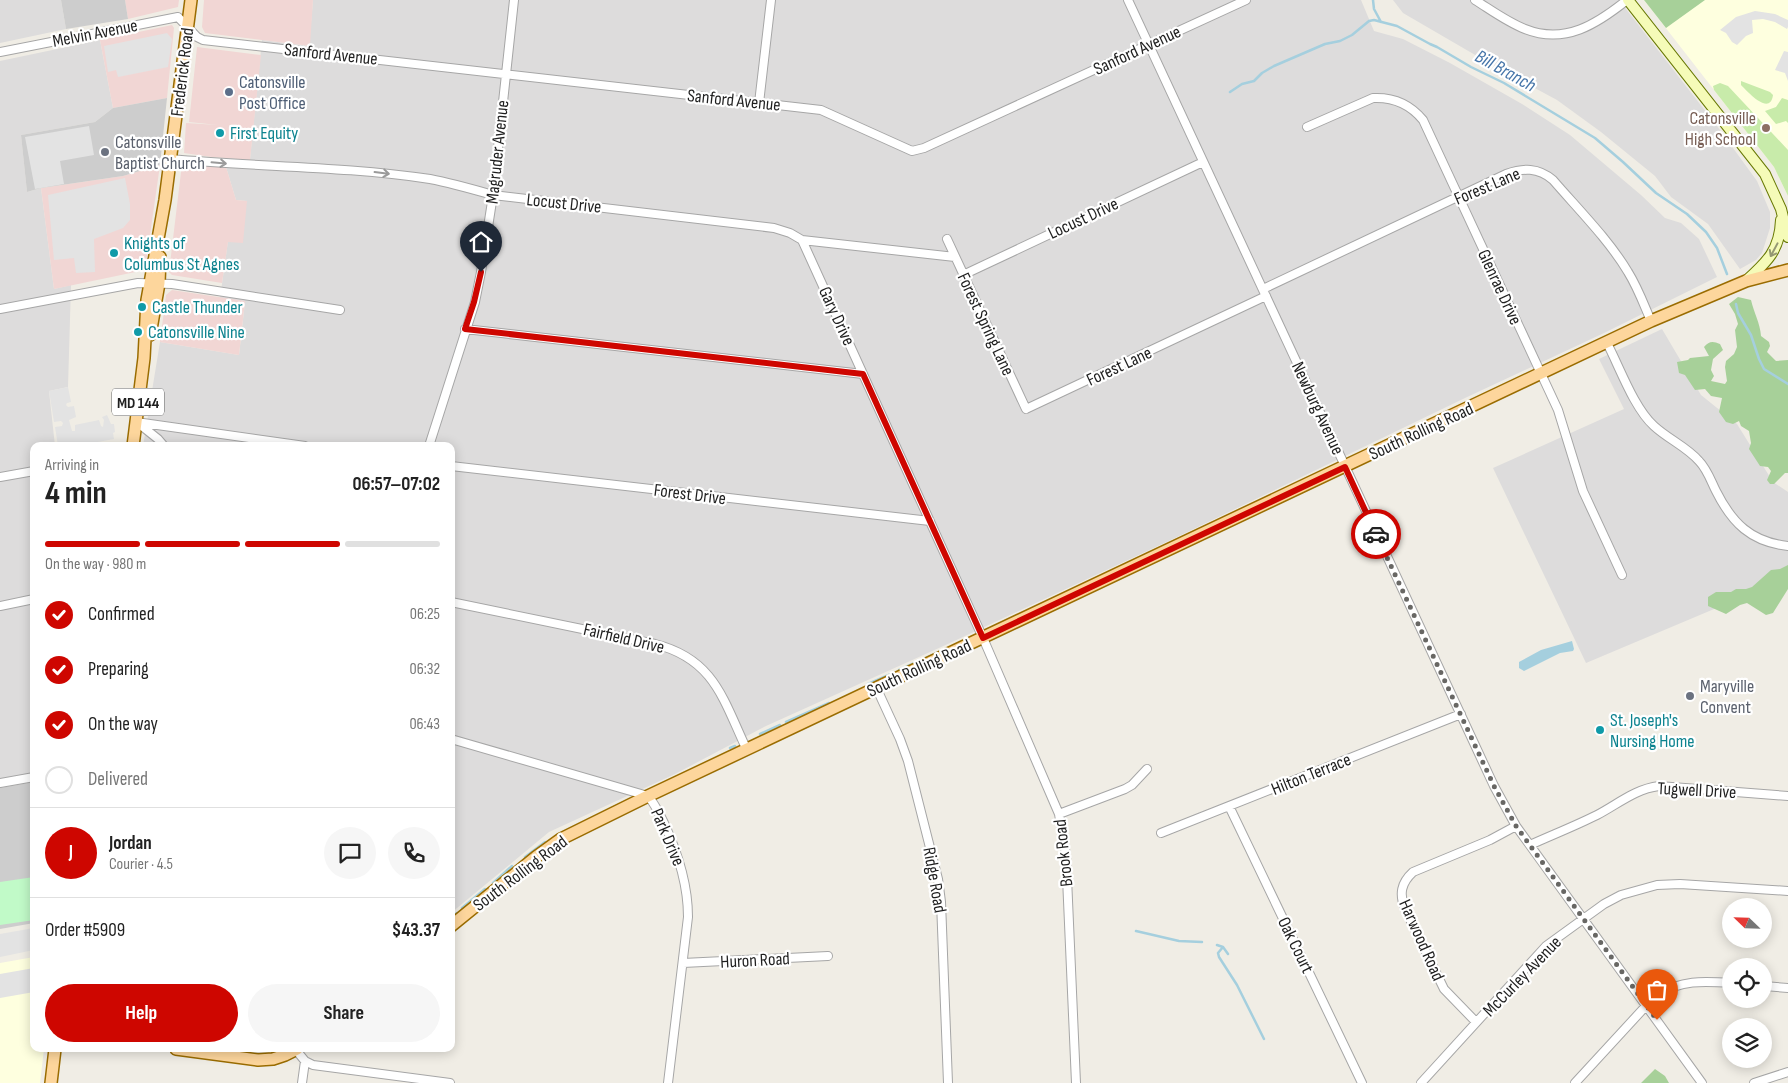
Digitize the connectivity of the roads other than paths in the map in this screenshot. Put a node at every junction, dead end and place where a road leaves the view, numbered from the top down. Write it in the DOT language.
graph roads {
  1 [pos="191,0"];
  2 [pos="514,0"];
  3 [pos="771,0"];
  4 [pos="1128,0"];
  5 [pos="1246,0"];
  6 [pos="1475,0"];
  7 [pos="1627,0"];
  8 [pos="187,27"];
  9 [pos="1149,44"];
  10 [pos="0,52"];
  11 [pos="505,74"];
  12 [pos="759,103"];
  13 [pos="1307,127"];
  14 [pos="171,159"];
  15 [pos="1203,162"];
  16 [pos="493,195"];
  17 [pos="1458,198"];
  18 [pos="1781,209"];
  19 [pos="1788,222"];
  20 [pos="1788,237"];
  21 [pos="947,239"];
  22 [pos="802,240"];
  23 [pos="955,257"];
  24 [pos="1788,270"];
  25 [pos="963,275"];
  26 [pos="1746,281"];
  27 [pos="154,283"];
  28 [pos="1264,293"];
  29 [pos="0,309"];
  30 [pos="340,310"];
  31 [pos="1651,322"];
  32 [pos="465,329"];
  33 [pos="1607,343"];
  34 [pos="863,374"];
  35 [pos="1541,374"];
  36 [pos="1026,409"];
  37 [pos="136,422"];
  38 [pos="134,442"];
  39 [pos="161,442"];
  40 [pos="277,442"];
  41 [pos="430,442"];
  42 [pos="455,466"];
  43 [pos="1345,467"];
  44 [pos="30,472"];
  45 [pos="0,478"];
  46 [pos="930,521"];
  47 [pos="1788,546"];
  48 [pos="1622,575"];
  49 [pos="30,600"];
  50 [pos="455,603"];
  51 [pos="0,606"];
  52 [pos="983,638"];
  53 [pos="876,687"];
  54 [pos="1461,714"];
  55 [pos="455,740"];
  56 [pos="746,748"];
  57 [pos="1147,769"];
  58 [pos="30,777"];
  59 [pos="0,783"];
  60 [pos="648,796"];
  61 [pos="1788,796"];
  62 [pos="1229,806"];
  63 [pos="1059,814"];
  64 [pos="1516,826"];
  65 [pos="1161,834"];
  66 [pos="1530,846"];
  67 [pos="1788,891"];
  68 [pos="1583,918"];
  69 [pos="455,923"];
  70 [pos="828,956"];
  71 [pos="683,963"];
  72 [pos="1722,982"];
  73 [pos="1772,987"];
  74 [pos="1788,988"];
  75 [pos="1646,1004"];
  76 [pos="1476,1022"];
  77 [pos="55,1052"];
  78 [pos="220,1052"];
  79 [pos="292,1052"];
  80 [pos="299,1052"];
  81 [pos="234,1053"];
  82 [pos="305,1061"];
  83 [pos="1788,1072"];
  84 [pos="51,1083"];
  85 [pos="302,1083"];
  86 [pos="450,1083"];
  87 [pos="668,1083"];
  88 [pos="948,1083"];
  89 [pos="1076,1083"];
  90 [pos="1362,1083"];
  91 [pos="1421,1083"];
  92 [pos="1575,1083"];
  93 [pos="1702,1083"];
  94 [pos="1754,1083"];
  1 -- 8 [label="main road, Frederick Road / MD 144"];
  2 -- 11 [label="street, Magruder Avenue"];
  3 -- 12 [label="street"];
  4 -- 9 [label="street, Newburg Avenue"];
  5 -- 9 [label="street, Sanford Avenue"];
  6 -- 7 [label="street"];
  7 -- 18 [label="main road"];
  8 -- 10 [label="street, Melvin Avenue"];
  8 -- 11 [label="street, Sanford Avenue"];
  8 -- 14 [label="main road, Frederick Road / MD 144"];
  9 -- 12 [label="street, Sanford Avenue"];
  9 -- 15 [label="street, Newburg Avenue"];
  11 -- 12 [label="street, Sanford Avenue"];
  11 -- 16 [label="street, Magruder Avenue"];
  13 -- 17 [label="street, Glenrae Drive"];
  14 -- 16 [label="street, Locust Drive, one-way"];
  14 -- 27 [label="main road, Frederick Road / MD 144"];
  15 -- 25 [label="street, Locust Drive"];
  15 -- 28 [label="street, Newburg Avenue"];
  16 -- 22 [label="street, Locust Drive"];
  16 -- 32 [label="street, Magruder Avenue"];
  17 -- 28 [label="street, Forest Lane"];
  17 -- 31 [label="street, Forest Lane"];
  17 -- 35 [label="street, Glenrae Drive"];
  18 -- 19 [label="main road"];
  18 -- 20 [label="main road"];
  18 -- 26 [label="main road, one-way"];
  21 -- 23 [label="street, Forest Spring Lane"];
  22 -- 23 [label="street, Locust Drive"];
  22 -- 34 [label="street, Gary Drive"];
  23 -- 25 [label="street, Forest Spring Lane"];
  24 -- 26 [label="main road, South Rolling Road"];
  25 -- 36 [label="street, Forest Spring Lane"];
  26 -- 31 [label="main road, South Rolling Road"];
  27 -- 29 [label="street"];
  27 -- 30 [label="street"];
  27 -- 37 [label="main road, Frederick Road / MD 144"];
  28 -- 36 [label="street, Forest Lane"];
  28 -- 43 [label="street, Newburg Avenue"];
  31 -- 33 [label="main road, South Rolling Road"];
  32 -- 34 [label="street"];
  32 -- 41 [label="street, Magruder Avenue"];
  33 -- 35 [label="main road, South Rolling Road"];
  33 -- 47 [label="street"];
  34 -- 46 [label="street, Gary Drive"];
  35 -- 43 [label="main road, South Rolling Road"];
  35 -- 48 [label="street, Glenrae Drive"];
  37 -- 38 [label="main road, Frederick Road / MD 144"];
  37 -- 39 [label="street"];
  37 -- 40 [label="street"];
  42 -- 46 [label="street, Forest Drive"];
  43 -- 52 [label="main road, South Rolling Road"];
  43 -- 54 [label="street, Newburg Avenue"];
  44 -- 45 [label="street"];
  46 -- 52 [label="street, Gary Drive"];
  49 -- 51 [label="street"];
  50 -- 56 [label="street, Fairfield Drive"];
  52 -- 53 [label="main road, South Rolling Road"];
  52 -- 63 [label="street, Brook Road"];
  53 -- 56 [label="main road, South Rolling Road"];
  53 -- 88 [label="street, Ridge Road"];
  54 -- 62 [label="street, Hilton Terrace"];
  54 -- 64 [label="street, Newburg Avenue"];
  55 -- 60 [label="street, Park Drive"];
  56 -- 60 [label="main road, South Rolling Road"];
  57 -- 63 [label="street"];
  58 -- 59 [label="street"];
  60 -- 69 [label="main road, South Rolling Road"];
  60 -- 71 [label="street, Park Drive"];
  61 -- 66 [label="street, Tugwell Drive"];
  62 -- 65 [label="street, Hilton Terrace"];
  62 -- 90 [label="street, Oak Court"];
  63 -- 89 [label="street, Brook Road"];
  64 -- 66 [label="street, Newburg Avenue"];
  64 -- 76 [label="street, Harwood Road"];
  66 -- 68 [label="street, Newburg Avenue"];
  67 -- 68 [label="street, McCurley Avenue"];
  68 -- 75 [label="street, Newburg Avenue"];
  68 -- 76 [label="street, McCurley Avenue"];
  70 -- 71 [label="street, Huron Road"];
  71 -- 87 [label="street, Park Drive"];
  72 -- 75 [label="street"];
  73 -- 74 [label="street"];
  75 -- 92 [label="street"];
  75 -- 93 [label="street, Newburg Avenue"];
  76 -- 91 [label="street, McCurley Avenue"];
  77 -- 84 [label="main road"];
  78 -- 81 [label="main road"];
  79 -- 81 [label="main road"];
  80 -- 82 [label="street"];
  82 -- 85 [label="street"];
  82 -- 86 [label="street"];
  83 -- 94 [label="street"];
}
